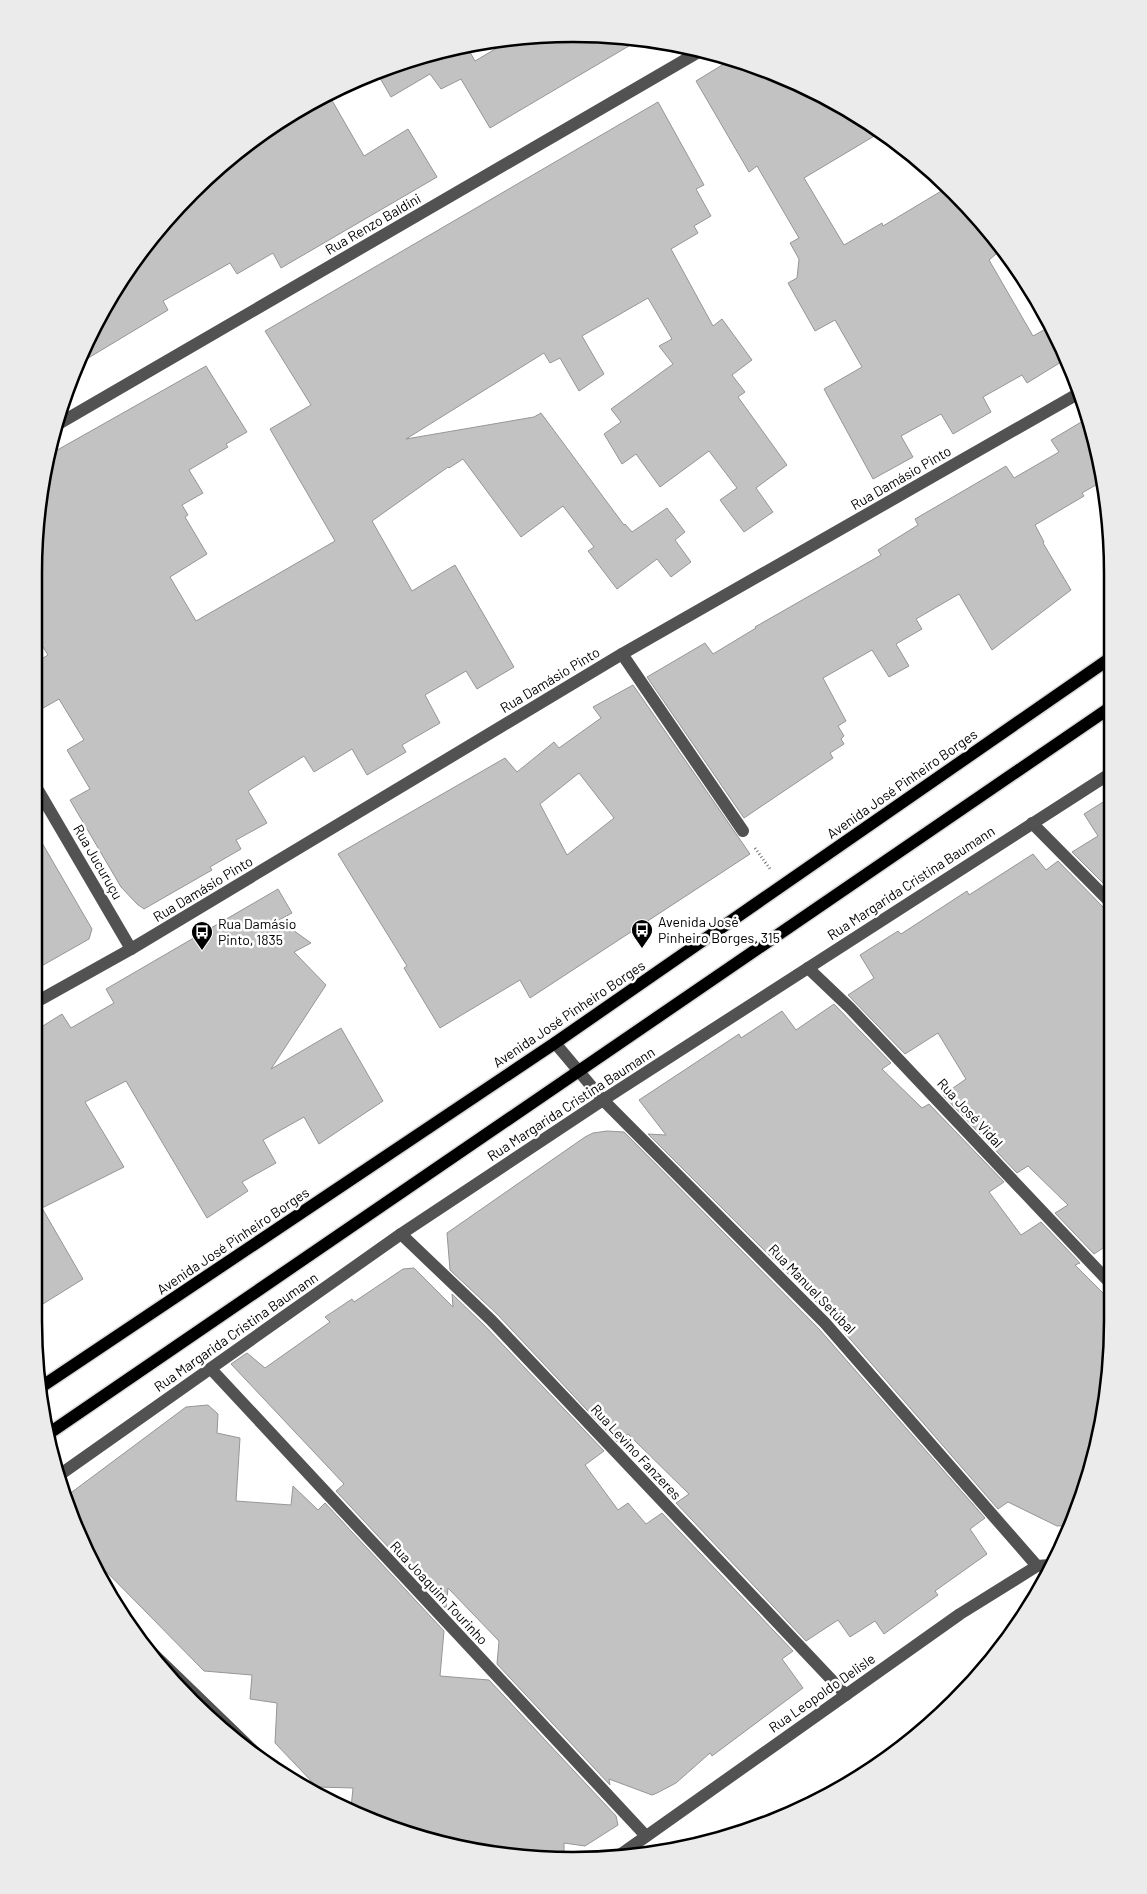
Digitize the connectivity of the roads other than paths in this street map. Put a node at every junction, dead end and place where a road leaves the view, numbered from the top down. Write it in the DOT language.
graph roads {
  1 [pos="691,56"];
  2 [pos="1074,396"];
  3 [pos="66,420"];
  4 [pos="622,654"];
  5 [pos="1104,663"];
  6 [pos="1104,712"];
  7 [pos="1104,777"];
  8 [pos="42,797"];
  9 [pos="1032,823"];
  10 [pos="743,831"];
  11 [pos="1104,896"];
  12 [pos="132,949"];
  13 [pos="808,968"];
  14 [pos="42,999"];
  15 [pos="555,1043"];
  16 [pos="579,1071"];
  17 [pos="603,1100"];
  18 [pos="401,1234"];
  19 [pos="1104,1277"];
  20 [pos="211,1369"];
  21 [pos="46,1383"];
  22 [pos="54,1430"];
  23 [pos="65,1471"];
  24 [pos="1045,1565"];
  25 [pos="1037,1566"];
  26 [pos="846,1695"];
  27 [pos="646,1836"];
  28 [pos="629,1848"];
  1 -- 3 [label="street, Rua Renzo Baldini"];
  2 -- 4 [label="street, Rua Damásio Pinto"];
  4 -- 10 [label="street"];
  4 -- 12 [label="street, Rua Damásio Pinto"];
  5 -- 15 [label="main road, Avenida José Pinheiro Borges"];
  6 -- 16 [label="main road"];
  7 -- 9 [label="street, Rua Margarida Cristina Baumann"];
  8 -- 12 [label="street, Rua Jucuruçu"];
  9 -- 11 [label="street"];
  9 -- 13 [label="street, Rua Margarida Cristina Baumann"];
  12 -- 14 [label="street, Rua Damásio Pinto"];
  13 -- 17 [label="street, Rua Margarida Cristina Baumann"];
  13 -- 19 [label="street, Rua José Vidal"];
  15 -- 16 [label="street, Rua Manuel Setúbal"];
  15 -- 21 [label="main road, Avenida José Pinheiro Borges"];
  16 -- 17 [label="street, Rua Manuel Setúbal"];
  16 -- 22 [label="main road"];
  17 -- 18 [label="street, Rua Margarida Cristina Baumann"];
  17 -- 25 [label="street, Rua Manuel Setúbal"];
  18 -- 20 [label="street, Rua Margarida Cristina Baumann"];
  18 -- 26 [label="street, Rua Levino Fanzeres"];
  20 -- 23 [label="street, Rua Margarida Cristina Baumann"];
  20 -- 27 [label="street, Rua Joaquim Tourinho"];
  24 -- 25 [label="street, Rua Leopoldo Delisle"];
  25 -- 26 [label="street, Rua Leopoldo Delisle"];
  26 -- 27 [label="street, Rua Leopoldo Delisle"];
  27 -- 28 [label="street, Rua Leopoldo Delisle"];
}
